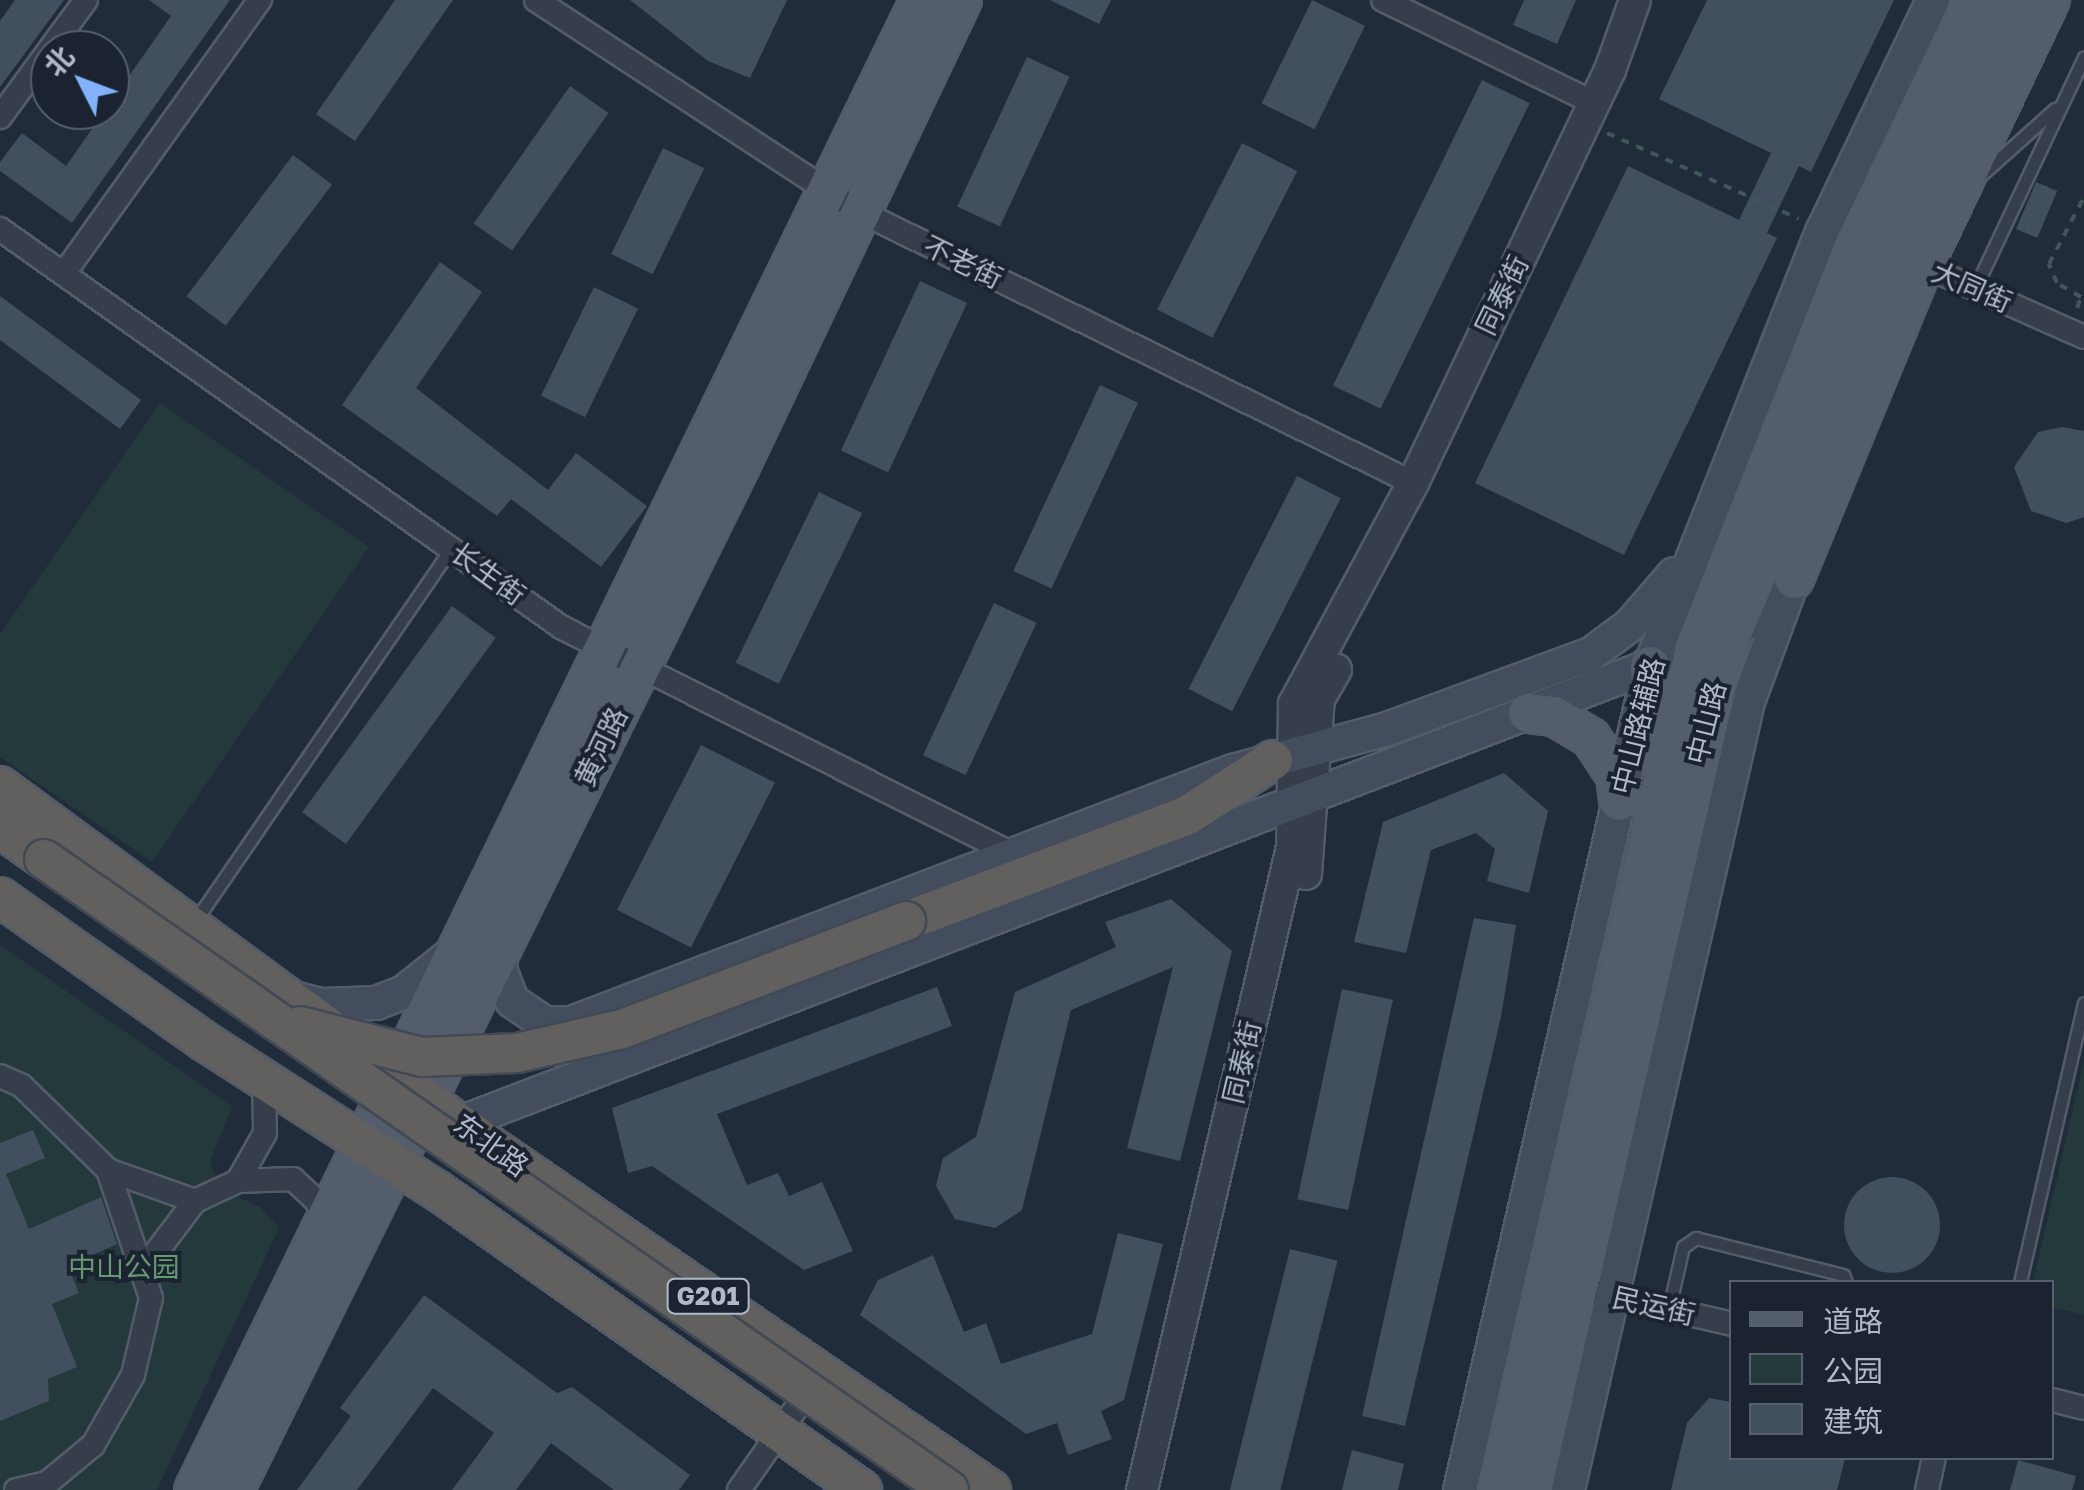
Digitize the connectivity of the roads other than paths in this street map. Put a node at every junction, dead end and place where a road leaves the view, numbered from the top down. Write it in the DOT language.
graph roads {
  1 [pos="86,0"];
  2 [pos="260,0"];
  3 [pos="536,0"];
  4 [pos="920,0"];
  5 [pos="962,0"];
  6 [pos="1383,0"];
  7 [pos="1635,0"];
  8 [pos="1933,0"];
  9 [pos="1974,0"];
  10 [pos="2013,0"];
  11 [pos="2050,0"];
  12 [pos="2084,57"];
  13 [pos="2062,102"];
  14 [pos="1589,113"];
  15 [pos="0,117"];
  16 [pos="1957,194"];
  17 [pos="842,200"];
  18 [pos="0,229"];
  19 [pos="1892,252"];
  20 [pos="65,272"];
  21 [pos="1975,289"];
  22 [pos="2084,338"];
  23 [pos="1414,483"];
  24 [pos="452,548"];
  25 [pos="1691,550"];
  26 [pos="1794,579"];
  27 [pos="1732,634"];
  28 [pos="1695,649"];
  29 [pos="604,652"];
  30 [pos="1650,666"];
  31 [pos="639,670"];
  32 [pos="1528,713"];
  33 [pos="1294,754"];
  34 [pos="0,786"];
  35 [pos="1658,796"];
  36 [pos="1304,800"];
  37 [pos="1619,801"];
  38 [pos="0,828"];
  39 [pos="1014,855"];
  40 [pos="18,872"];
  41 [pos="124,875"];
  42 [pos="193,924"];
  43 [pos="460,946"];
  44 [pos="502,946"];
  45 [pos="72,948"];
  46 [pos="236,996"];
  47 [pos="141,997"];
  48 [pos="293,998"];
  49 [pos="2084,1003"];
  50 [pos="569,1024"];
  51 [pos="588,1074"];
  52 [pos="0,1076"];
  53 [pos="396,1076"];
  54 [pos="264,1080"];
  55 [pos="525,1098"];
  56 [pos="427,1099"];
  57 [pos="459,1124"];
  58 [pos="386,1152"];
  59 [pos="506,1157"];
  60 [pos="108,1170"];
  61 [pos="238,1181"];
  62 [pos="195,1202"];
  63 [pos="467,1212"];
  64 [pos="325,1223"];
  65 [pos="145,1267"];
  66 [pos="1845,1280"];
  67 [pos="2020,1280"];
  68 [pos="1594,1293"];
  69 [pos="1669,1308"];
  70 [pos="1729,1323"];
  71 [pos="821,1373"];
  72 [pos="2054,1400"];
  73 [pos="2084,1408"];
  74 [pos="780,1432"];
  75 [pos="1934,1460"];
  76 [pos="16,1490"];
  77 [pos="194,1490"];
  78 [pos="234,1490"];
  79 [pos="740,1490"];
  80 [pos="862,1490"];
  81 [pos="906,1490"];
  82 [pos="949,1490"];
  83 [pos="991,1490"];
  84 [pos="1142,1490"];
  85 [pos="1164,1490"];
  86 [pos="1460,1490"];
  87 [pos="1500,1490"];
  88 [pos="1531,1490"];
  89 [pos="1568,1490"];
  90 [pos="1927,1490"];
  1 -- 15 [label="street"];
  2 -- 20 [label="street"];
  3 -- 17 [label="street, 不老街"];
  4 -- 17 [label="main road, 黄河路"];
  5 -- 17 [label="main road, 黄河路"];
  6 -- 14 [label="street"];
  7 -- 14 [label="street, 同泰街"];
  8 -- 25 [label="main road, 中山路辅路"];
  9 -- 19 [label="main road, 中山路"];
  10 -- 19 [label="main road, 中山路"];
  11 -- 16 [label="main road"];
  12 -- 13 [label="lane"];
  13 -- 16 [label="lane"];
  13 -- 21 [label="lane"];
  14 -- 23 [label="street, 同泰街"];
  16 -- 19 [label="main road"];
  17 -- 23 [label="street, 不老街"];
  17 -- 29 [label="main road, 黄河路"];
  17 -- 31 [label="main road, 黄河路"];
  18 -- 20 [label="street, 长生街"];
  19 -- 21 [label="street, 大同街"];
  19 -- 26 [label="main road"];
  19 -- 27 [label="main road, 中山路"];
  19 -- 28 [label="main road, 中山路"];
  20 -- 24 [label="street, 长生街"];
  21 -- 22 [label="street, 大同街"];
  23 -- 33 [label="street, 同泰街"];
  24 -- 29 [label="street, 长生街"];
  24 -- 42 [label="lane"];
  25 -- 30 [label="main road, 中山路辅路"];
  25 -- 33 [label="main road"];
  26 -- 27 [label="main road"];
  26 -- 68 [label="main road"];
  27 -- 28 [label="main road"];
  27 -- 68 [label="main road, 中山路"];
  28 -- 30 [label="main road"];
  28 -- 35 [label="main road, 中山路"];
  29 -- 31 [label="street, 长生街"];
  29 -- 43 [label="main road, 黄河路"];
  30 -- 32 [label="main road"];
  30 -- 35 [label="main road"];
  30 -- 37 [label="main road, 中山路辅路"];
  31 -- 39 [label="street, 长生街"];
  31 -- 44 [label="main road, 黄河路"];
  32 -- 36 [label="main road"];
  32 -- 37 [label="main road"];
  33 -- 36 [label="street, 同泰街"];
  33 -- 39 [label="main road"];
  33 -- 46 [label="highway, bridge"];
  34 -- 41 [label="highway, 东北路 / G201"];
  35 -- 87 [label="main road, 中山路"];
  36 -- 51 [label="main road"];
  36 -- 84 [label="street, 同泰街"];
  36 -- 85 [label="street, 同泰街"];
  37 -- 86 [label="main road, 中山路辅路"];
  38 -- 40 [label="highway, 东北路"];
  39 -- 50 [label="main road"];
  40 -- 45 [label="highway, 东北路 / G201"];
  40 -- 46 [label="highway, 东北路, bridge"];
  40 -- 81 [label="highway, 东北路"];
  41 -- 42 [label="highway, 东北路 / G201"];
  41 -- 45 [label="highway"];
  42 -- 47 [label="highway"];
  42 -- 48 [label="highway, 东北路 / G201"];
  43 -- 48 [label="main road"];
  43 -- 53 [label="main road, 黄河路"];
  44 -- 50 [label="main road"];
  44 -- 56 [label="main road, 黄河路"];
  45 -- 47 [label="highway, 东北路 / G201"];
  46 -- 82 [label="highway, 东北路, bridge"];
  47 -- 54 [label="highway, 东北路 / G201"];
  48 -- 53 [label="highway, 东北路 / G201"];
  49 -- 67 [label="lane"];
  50 -- 51 [label="main road"];
  51 -- 55 [label="main road"];
  52 -- 60 [label="street"];
  53 -- 56 [label="highway, 东北路 / G201"];
  53 -- 58 [label="main road, 黄河路"];
  54 -- 58 [label="highway, 东北路 / G201"];
  54 -- 61 [label="street"];
  55 -- 57 [label="main road"];
  55 -- 59 [label="main road"];
  56 -- 57 [label="highway, 东北路 / G201"];
  56 -- 58 [label="main road, 黄河路"];
  57 -- 58 [label="main road"];
  57 -- 59 [label="highway, 东北路 / G201"];
  58 -- 63 [label="highway, 东北路 / G201"];
  58 -- 64 [label="main road, 黄河路"];
  58 -- 78 [label="main road, 黄河路"];
  59 -- 63 [label="highway"];
  59 -- 71 [label="highway, 东北路 / G201"];
  60 -- 62 [label="street"];
  60 -- 65 [label="street"];
  61 -- 62 [label="street"];
  61 -- 64 [label="street"];
  62 -- 65 [label="street"];
  63 -- 74 [label="highway, 东北路 / G201"];
  64 -- 77 [label="main road, 黄河路"];
  65 -- 76 [label="street"];
  66 -- 69 [label="lane"];
  68 -- 69 [label="street, 民运街"];
  68 -- 88 [label="main road, 中山路"];
  68 -- 89 [label="main road"];
  69 -- 70 [label="street, 民运街"];
  71 -- 74 [label="street"];
  71 -- 83 [label="highway, 东北路 / G201"];
  72 -- 73 [label="street"];
  74 -- 79 [label="street"];
  74 -- 80 [label="highway, 东北路 / G201"];
  75 -- 90 [label="street"];
}
